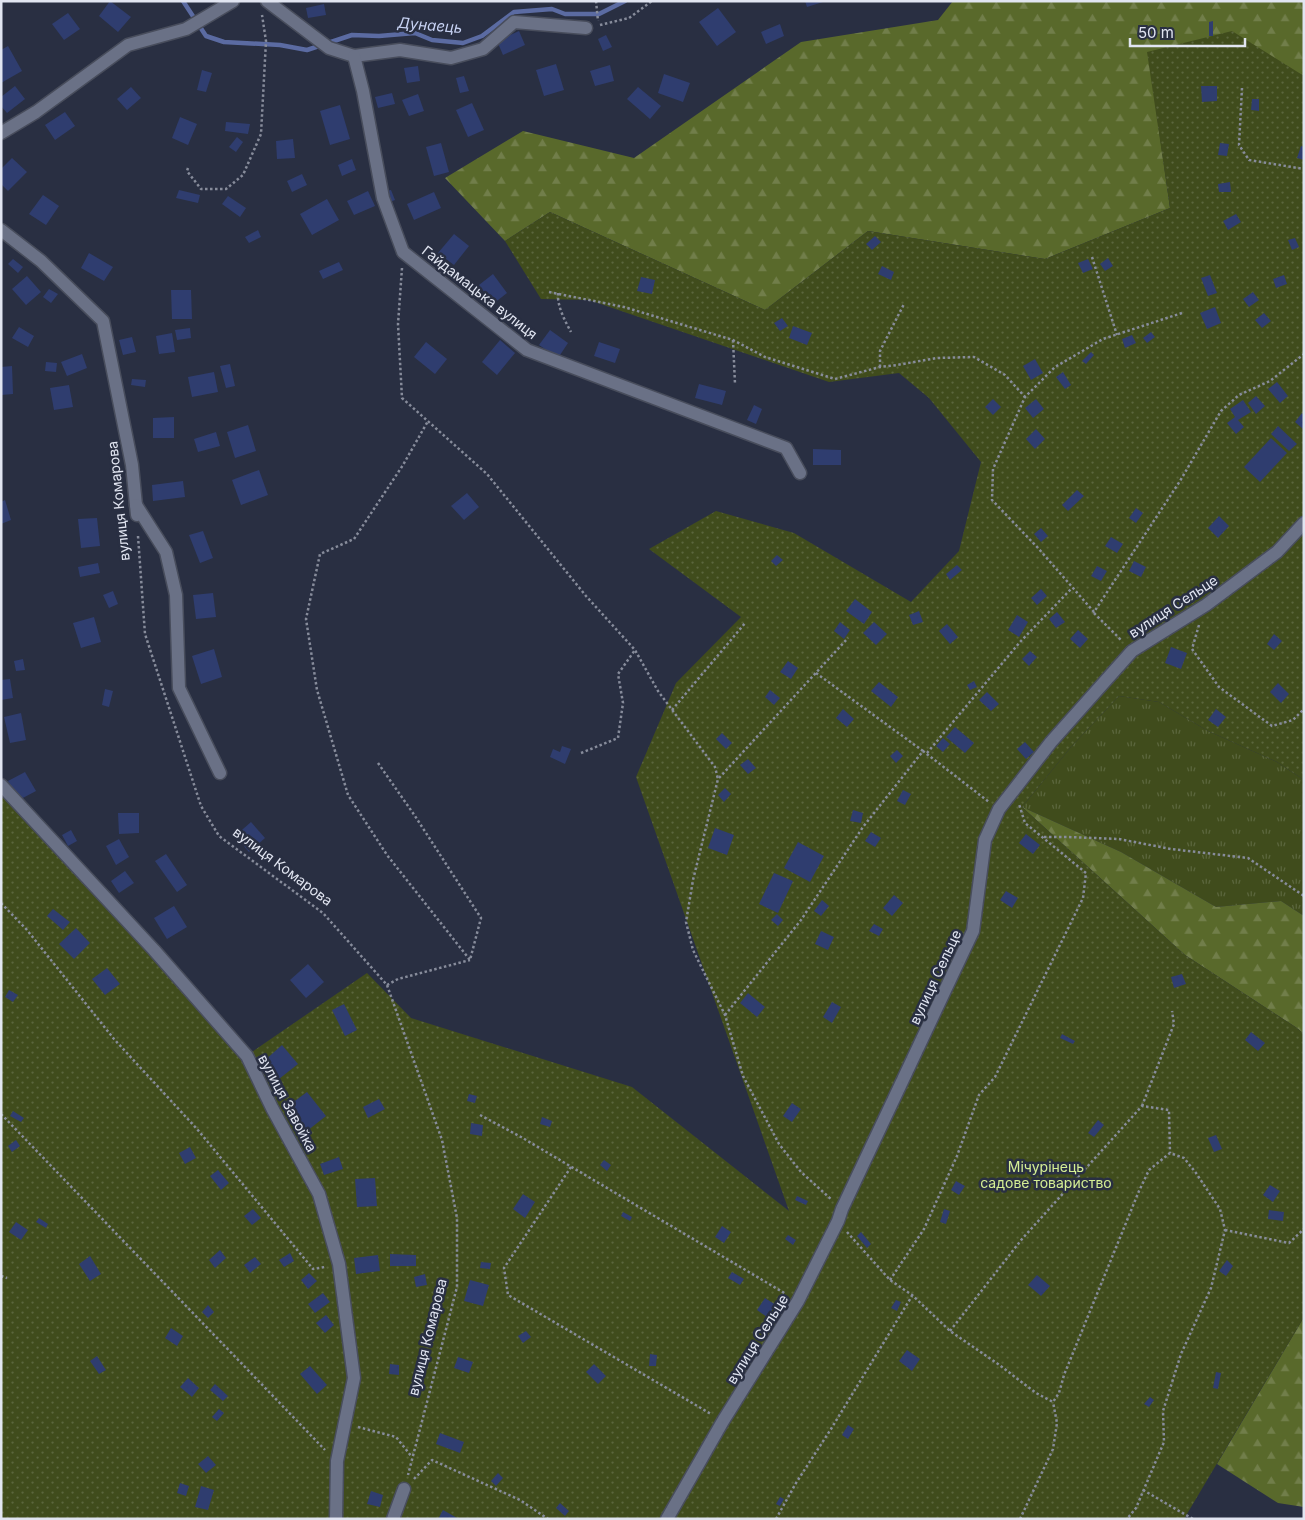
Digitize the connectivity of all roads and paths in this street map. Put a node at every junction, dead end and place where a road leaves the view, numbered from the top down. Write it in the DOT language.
graph roads {
  1 [pos="233,1"];
  2 [pos="596,1"];
  3 [pos="652,1"];
  4 [pos="264,6"];
  5 [pos="598,20"];
  6 [pos="586,28"];
  7 [pos="354,56"];
  8 [pos="1242,88"];
  9 [pos="1,133"];
  10 [pos="188,168"];
  11 [pos="1304,169"];
  12 [pos="1,230"];
  13 [pos="403,252"];
  14 [pos="1092,257"];
  15 [pos="549,292"];
  16 [pos="558,293"];
  17 [pos="904,304"];
  18 [pos="1182,312"];
  19 [pos="571,332"];
  20 [pos="1117,334"];
  21 [pos="733,340"];
  22 [pos="1304,354"];
  23 [pos="880,367"];
  24 [pos="736,384"];
  25 [pos="1025,397"];
  26 [pos="428,421"];
  27 [pos="800,473"];
  28 [pos="136,509"];
  29 [pos="1304,523"];
  30 [pos="1072,588"];
  31 [pos="1206,605"];
  32 [pos="1094,612"];
  33 [pos="746,622"];
  34 [pos="848,638"];
  35 [pos="635,650"];
  36 [pos="1132,651"];
  37 [pos="816,673"];
  38 [pos="1304,709"];
  39 [pos="672,710"];
  40 [pos="925,752"];
  41 [pos="581,753"];
  42 [pos="378,763"];
  43 [pos="220,773"];
  44 [pos="718,779"];
  45 [pos="1,786"];
  46 [pos="1014,790"];
  47 [pos="999,809"];
  48 [pos="1042,838"];
  49 [pos="1304,896"];
  50 [pos="1,903"];
  51 [pos="470,960"];
  52 [pos="386,985"];
  53 [pos="1172,1011"];
  54 [pos="724,1014"];
  55 [pos="1142,1106"];
  56 [pos="1,1114"];
  57 [pos="480,1115"];
  58 [pos="1170,1153"];
  59 [pos="571,1167"];
  60 [pos="840,1215"];
  61 [pos="1304,1229"];
  62 [pos="1225,1230"];
  63 [pos="339,1264"];
  64 [pos="1,1276"];
  65 [pos="7,1278"];
  66 [pos="890,1280"];
  67 [pos="912,1295"];
  68 [pos="798,1301"];
  69 [pos="950,1331"];
  70 [pos="1052,1402"];
  71 [pos="723,1421"];
  72 [pos="344,1424"];
  73 [pos="412,1457"];
  74 [pos="336,1462"];
  75 [pos="404,1489"];
  76 [pos="1143,1490"];
  77 [pos="336,1519"];
  78 [pos="393,1519"];
  79 [pos="548,1519"];
  80 [pos="667,1519"];
  81 [pos="776,1519"];
  82 [pos="1020,1519"];
  83 [pos="1127,1519"];
  84 [pos="1193,1519"];
  1 -- 9 [label="street"];
  2 -- 5 [label="path"];
  3 -- 6 [label="path"];
  4 -- 7 [label="street"];
  4 -- 10 [label="path"];
  6 -- 7 [label="street"];
  7 -- 13 [label="street, Гайдамацька вулиця"];
  8 -- 11 [label="path"];
  12 -- 28 [label="street, вулиця Комарова"];
  13 -- 26 [label="path"];
  13 -- 27 [label="street, Гайдамацька вулиця"];
  14 -- 20 [label="path"];
  15 -- 16 [label="path"];
  16 -- 19 [label="path"];
  16 -- 21 [label="path"];
  17 -- 23 [label="path"];
  18 -- 20 [label="path"];
  20 -- 25 [label="path"];
  21 -- 23 [label="path"];
  21 -- 24 [label="path"];
  22 -- 32 [label="path"];
  23 -- 25 [label="path"];
  25 -- 30 [label="path"];
  26 -- 35 [label="path"];
  26 -- 51 [label="path"];
  28 -- 43 [label="street"];
  28 -- 52 [label="path, вулиця Комарова"];
  29 -- 31 [label="street, вулиця Сельце"];
  30 -- 32 [label="path"];
  30 -- 40 [label="path"];
  31 -- 36 [label="street, вулиця Сельце"];
  31 -- 38 [label="path"];
  32 -- 36 [label="path"];
  33 -- 39 [label="path"];
  34 -- 37 [label="path"];
  35 -- 39 [label="path"];
  35 -- 41 [label="path"];
  36 -- 46 [label="street, вулиця Сельце"];
  37 -- 40 [label="path"];
  37 -- 44 [label="path"];
  39 -- 44 [label="path"];
  40 -- 47 [label="path"];
  40 -- 54 [label="path"];
  42 -- 51 [label="path"];
  44 -- 54 [label="path"];
  45 -- 63 [label="street, вулиця Завойка"];
  46 -- 47 [label="street, вулиця Сельце"];
  46 -- 48 [label="path"];
  47 -- 60 [label="street, вулиця Сельце"];
  48 -- 49 [label="path"];
  48 -- 66 [label="path"];
  50 -- 63 [label="path"];
  51 -- 52 [label="path"];
  52 -- 73 [label="path, вулиця Комарова"];
  53 -- 55 [label="path"];
  54 -- 60 [label="path"];
  55 -- 58 [label="path"];
  55 -- 69 [label="path"];
  56 -- 74 [label="path"];
  57 -- 59 [label="path"];
  58 -- 62 [label="path"];
  58 -- 70 [label="path"];
  59 -- 68 [label="path"];
  59 -- 71 [label="path"];
  60 -- 66 [label="path"];
  60 -- 68 [label="street, вулиця Сельце"];
  61 -- 62 [label="path"];
  62 -- 76 [label="path"];
  63 -- 72 [label="street, вулиця Завойка"];
  64 -- 65 [label="path"];
  66 -- 67 [label="path"];
  67 -- 69 [label="path"];
  67 -- 81 [label="path"];
  68 -- 71 [label="street, вулиця Сельце"];
  69 -- 70 [label="path"];
  70 -- 82 [label="path"];
  71 -- 80 [label="street, вулиця Сельце"];
  72 -- 73 [label="path"];
  72 -- 74 [label="street, вулиця Завойка"];
  73 -- 75 [label="path, вулиця Комарова"];
  74 -- 77 [label="street, вулиця Завойка"];
  75 -- 78 [label="street"];
  75 -- 79 [label="path"];
  76 -- 83 [label="path"];
  76 -- 84 [label="path"];
}
